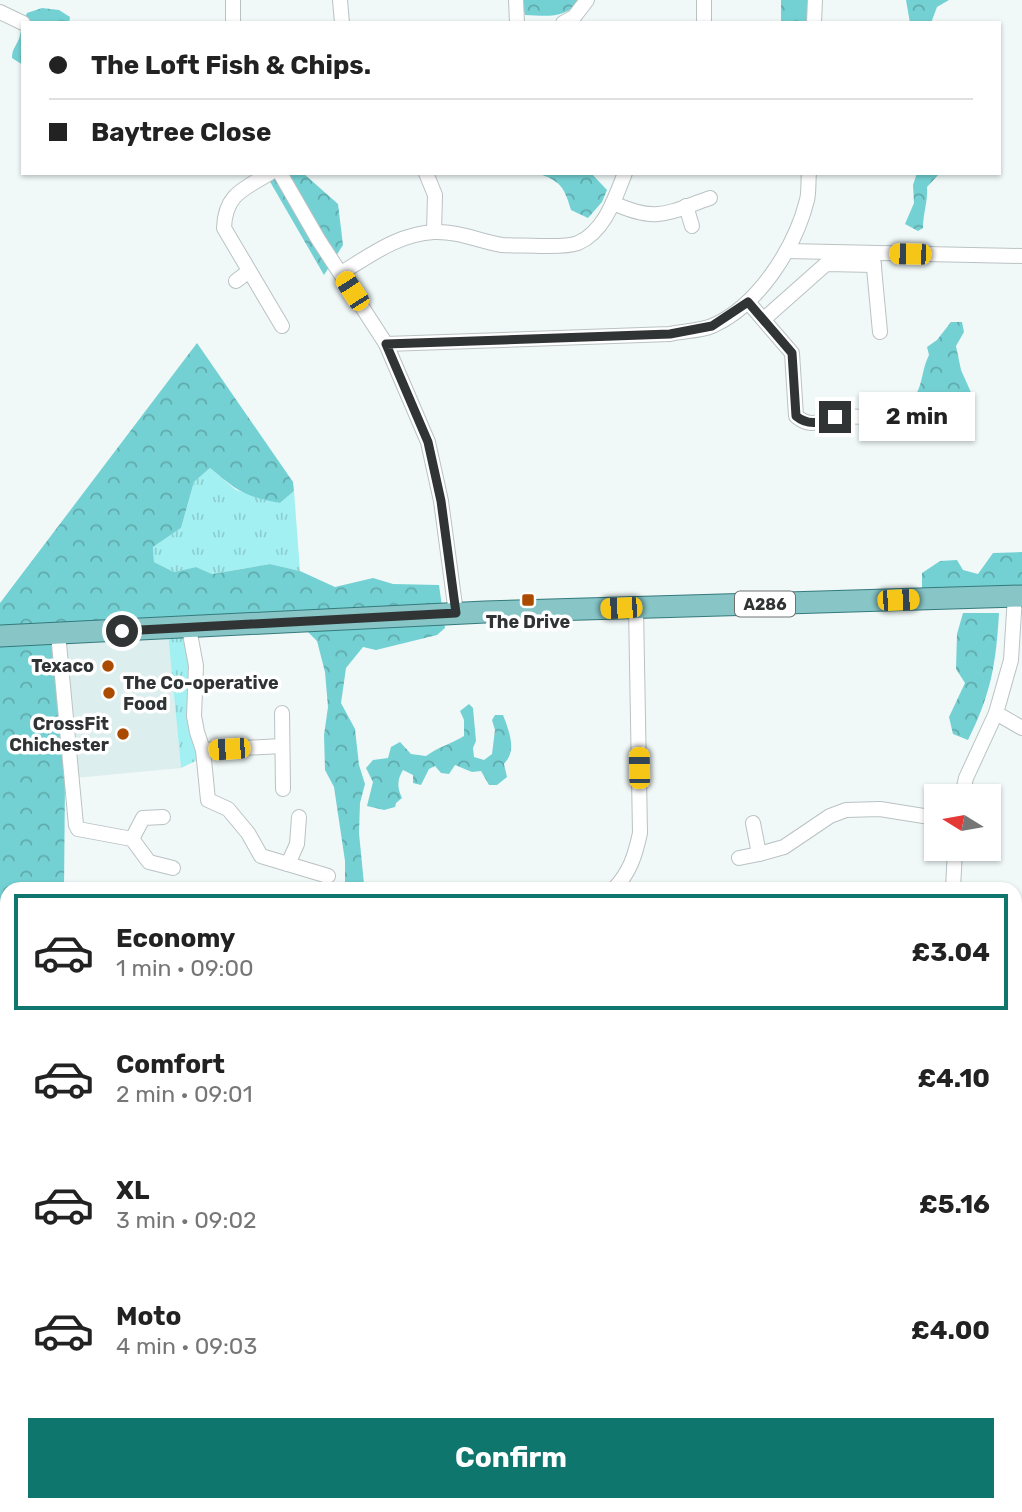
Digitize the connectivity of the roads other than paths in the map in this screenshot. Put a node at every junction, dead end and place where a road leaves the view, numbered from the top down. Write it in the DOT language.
graph roads {
  1 [pos="233,0"];
  2 [pos="340,0"];
  3 [pos="516,0"];
  4 [pos="587,0"];
  5 [pos="704,0"];
  6 [pos="815,0"];
  7 [pos="0,12"];
  8 [pos="233,21"];
  9 [pos="342,21"];
  10 [pos="517,21"];
  11 [pos="567,21"];
  12 [pos="704,21"];
  13 [pos="814,21"];
  14 [pos="21,22"];
  15 [pos="267,175"];
  16 [pos="281,175"];
  17 [pos="427,175"];
  18 [pos="624,175"];
  19 [pos="808,175"];
  20 [pos="710,198"];
  21 [pos="613,204"];
  22 [pos="686,206"];
  23 [pos="692,226"];
  24 [pos="434,232"];
  25 [pos="787,251"];
  26 [pos="1022,256"];
  27 [pos="873,259"];
  28 [pos="249,271"];
  29 [pos="341,273"];
  30 [pos="236,281"];
  31 [pos="748,302"];
  32 [pos="764,320"];
  33 [pos="282,326"];
  34 [pos="880,332"];
  35 [pos="386,344"];
  36 [pos="873,417"];
  37 [pos="1019,596"];
  38 [pos="636,607"];
  39 [pos="456,613"];
  40 [pos="189,628"];
  41 [pos="58,633"];
  42 [pos="0,636"];
  43 [pos="282,713"];
  44 [pos="996,713"];
  45 [pos="1022,728"];
  46 [pos="282,746"];
  47 [pos="203,750"];
  48 [pos="966,784"];
  49 [pos="284,789"];
  50 [pos="924,816"];
  51 [pos="163,817"];
  52 [pos="299,817"];
  53 [pos="753,823"];
  54 [pos="132,839"];
  55 [pos="758,854"];
  56 [pos="739,858"];
  57 [pos="954,861"];
  58 [pos="288,864"];
  59 [pos="173,868"];
  60 [pos="327,876"];
  61 [pos="620,882"];
  62 [pos="953,882"];
  1 -- 8 [label="street"];
  2 -- 9 [label="street"];
  3 -- 10 [label="street"];
  4 -- 11 [label="street"];
  5 -- 12 [label="street"];
  6 -- 13 [label="street"];
  7 -- 14 [label="street"];
  15 -- 28 [label="street"];
  16 -- 29 [label="street"];
  17 -- 24 [label="street"];
  18 -- 21 [label="street"];
  19 -- 25 [label="street"];
  20 -- 22 [label="street"];
  21 -- 22 [label="street"];
  21 -- 24 [label="street"];
  22 -- 23 [label="street"];
  24 -- 29 [label="street"];
  25 -- 27 [label="street"];
  25 -- 31 [label="street"];
  26 -- 27 [label="street"];
  27 -- 32 [label="street"];
  27 -- 34 [label="street"];
  28 -- 30 [label="street"];
  28 -- 33 [label="street"];
  29 -- 35 [label="street"];
  31 -- 32 [label="street"];
  31 -- 35 [label="street"];
  32 -- 36 [label="street"];
  35 -- 39 [label="street"];
  37 -- 38 [label="main road, A286"];
  37 -- 44 [label="street"];
  38 -- 39 [label="main road, A286"];
  38 -- 61 [label="street"];
  39 -- 40 [label="main road, A286"];
  40 -- 41 [label="main road, A286"];
  40 -- 47 [label="street"];
  41 -- 42 [label="main road, A286"];
  41 -- 54 [label="street"];
  43 -- 46 [label="street"];
  44 -- 45 [label="street"];
  44 -- 48 [label="street"];
  46 -- 47 [label="street"];
  46 -- 49 [label="street"];
  47 -- 58 [label="street"];
  50 -- 55 [label="street"];
  51 -- 54 [label="street"];
  52 -- 58 [label="street"];
  53 -- 55 [label="street"];
  54 -- 59 [label="street"];
  55 -- 56 [label="street"];
  57 -- 62 [label="street"];
  58 -- 60 [label="street"];
}
